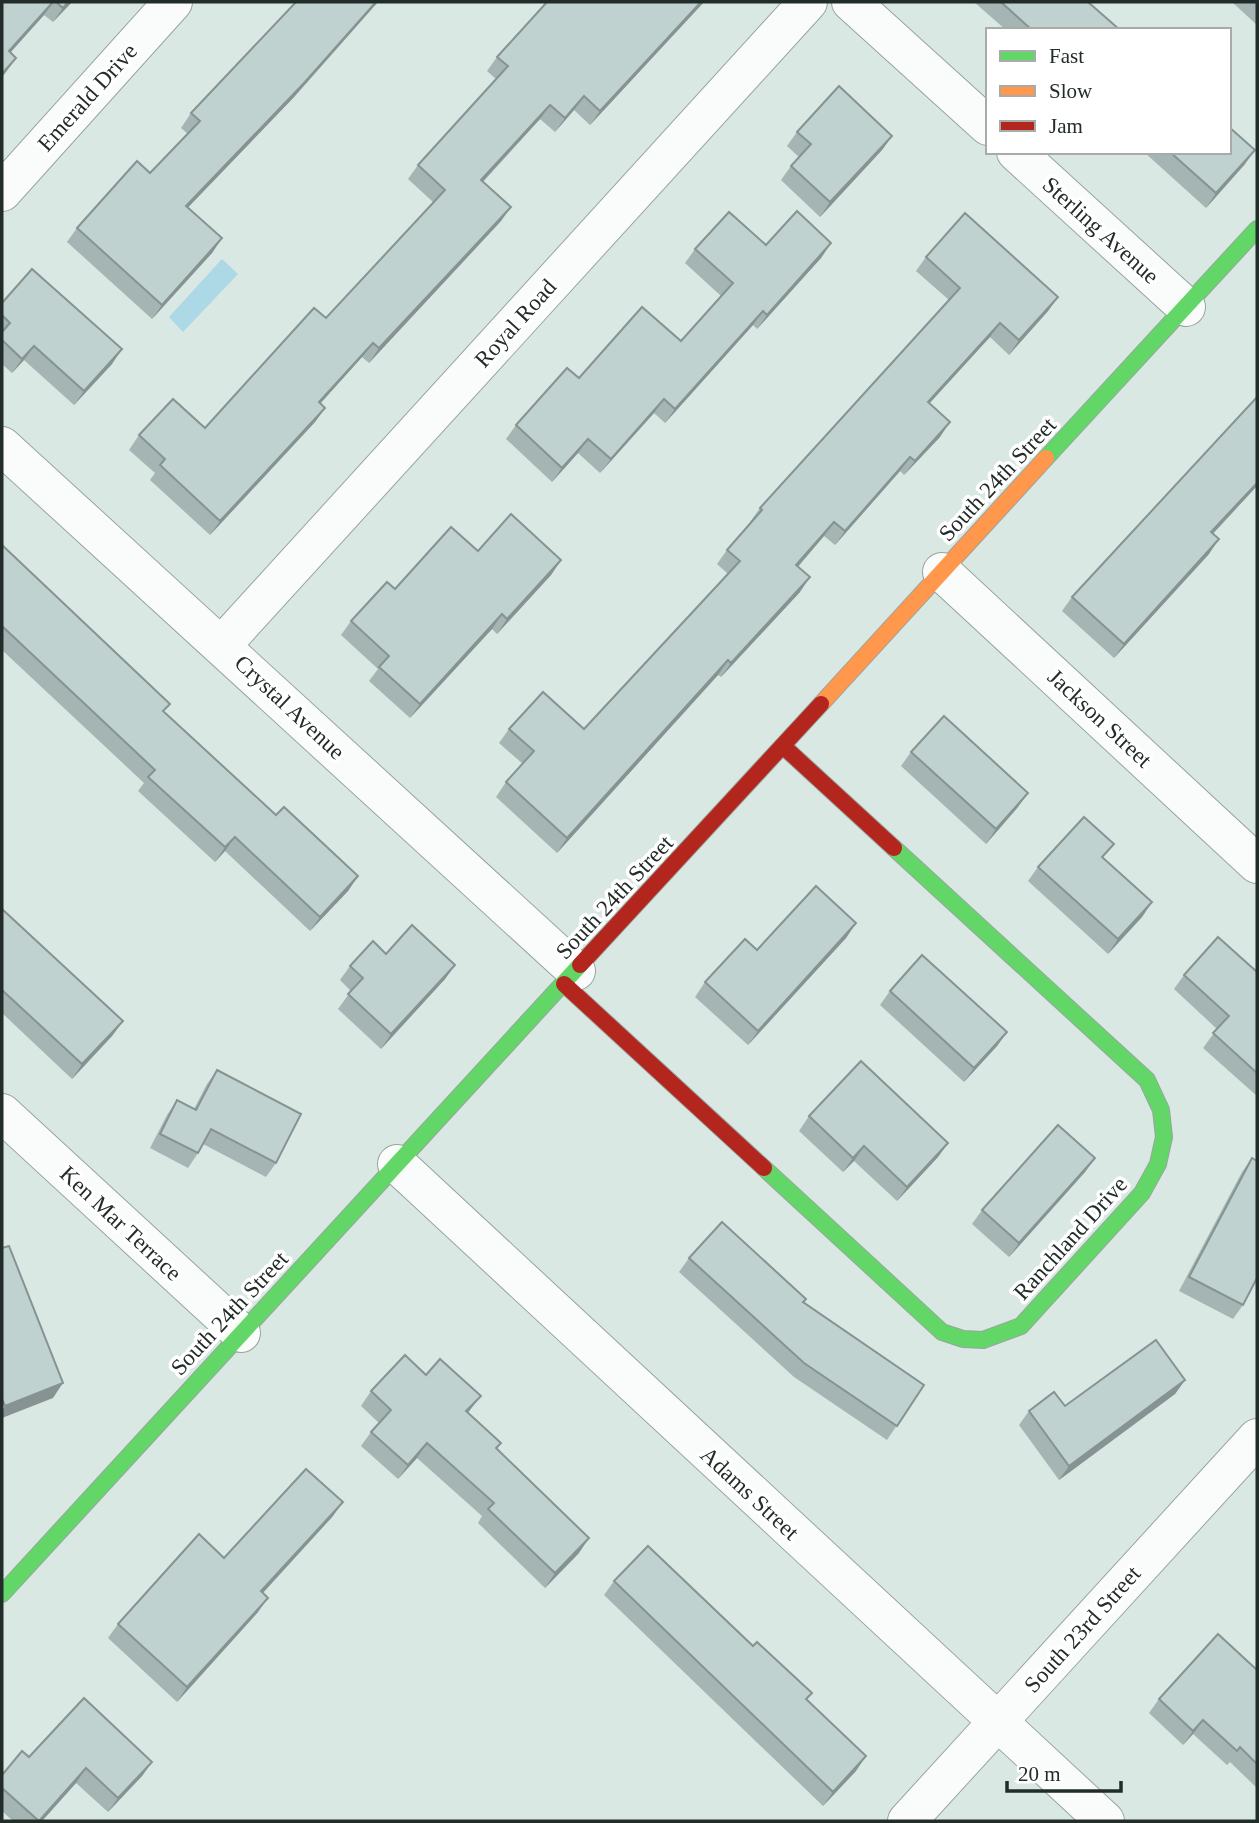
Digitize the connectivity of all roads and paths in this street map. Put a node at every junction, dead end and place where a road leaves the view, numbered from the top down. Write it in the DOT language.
graph roads {
  1 [pos="173,2"];
  2 [pos="808,2"];
  3 [pos="851,2"];
  4 [pos="986,124"];
  5 [pos="1018,154"];
  6 [pos="2,192"];
  7 [pos="1257,229"];
  8 [pos="1186,307"];
  9 [pos="2,446"];
  10 [pos="942,572"];
  11 [pos="222,645"];
  12 [pos="784,747"];
  13 [pos="1257,864"];
  14 [pos="570,977"];
  15 [pos="2,1113"];
  16 [pos="397,1164"];
  17 [pos="241,1333"];
  18 [pos="1257,1438"];
  19 [pos="2,1594"];
  20 [pos="997,1722"];
  21 [pos="907,1821"];
  22 [pos="1105,1821"];
  1 -- 6 [label="street, Emerald Drive"];
  2 -- 11 [label="street, Royal Road"];
  3 -- 4 [label="street"];
  5 -- 8 [label="street, Sterling Avenue"];
  7 -- 8 [label="street, South 24th Street"];
  8 -- 10 [label="street, South 24th Street"];
  9 -- 11 [label="street, Crystal Avenue"];
  10 -- 12 [label="street, South 24th Street"];
  10 -- 13 [label="street, Jackson Street"];
  11 -- 14 [label="street, Crystal Avenue"];
  12 -- 14 [label="street, South 24th Street"];
  12 -- 14 [label="street, Ranchland Drive"];
  14 -- 16 [label="street, South 24th Street"];
  15 -- 17 [label="street, Ken Mar Terrace"];
  16 -- 17 [label="street, South 24th Street"];
  16 -- 20 [label="street, Adams Street"];
  17 -- 19 [label="street, South 24th Street"];
  18 -- 20 [label="street, South 23rd Street"];
  20 -- 21 [label="street, South 23rd Street"];
  20 -- 22 [label="street, Adams Street"];
}
